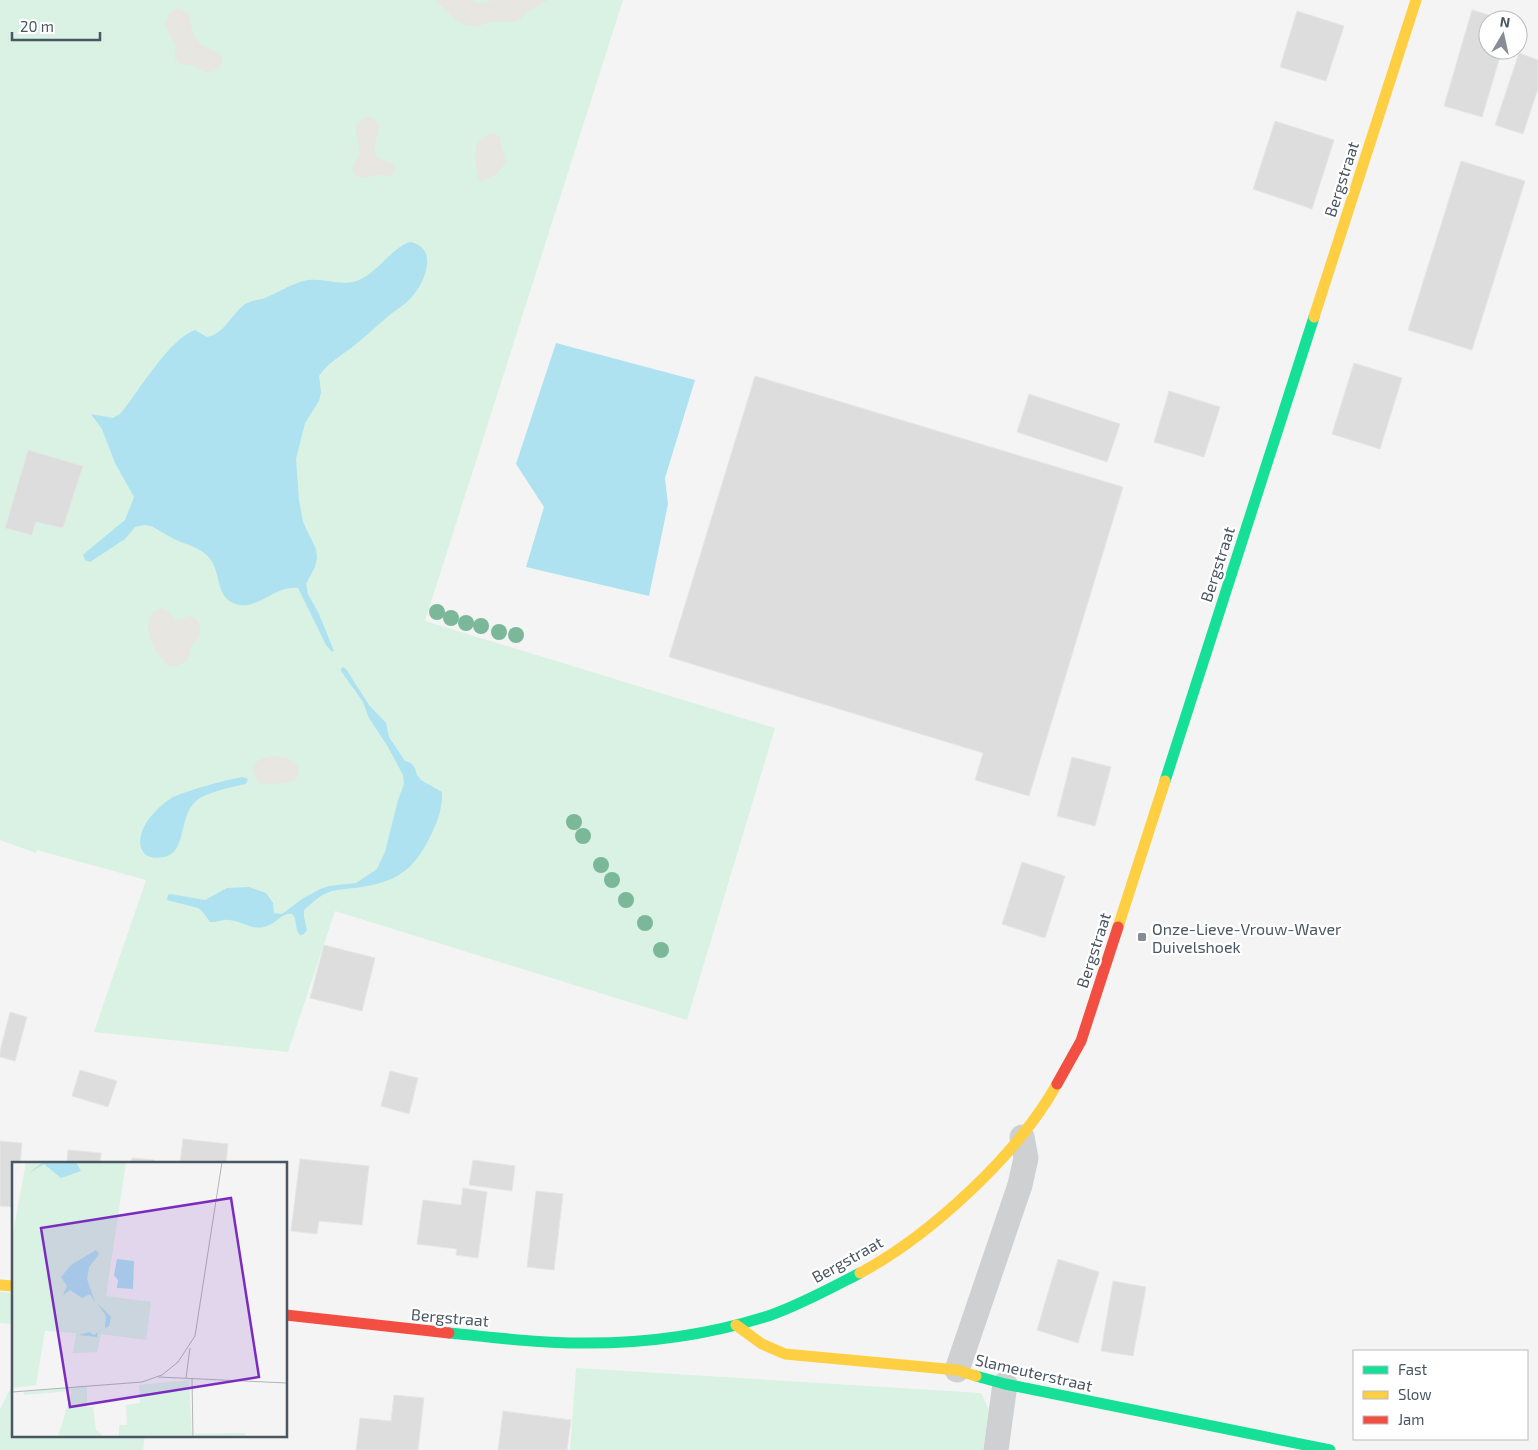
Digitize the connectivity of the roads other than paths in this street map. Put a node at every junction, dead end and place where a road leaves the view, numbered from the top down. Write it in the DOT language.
graph roads {
  1 [pos="1416,0"];
  2 [pos="1022,1137"];
  3 [pos="288,1315"];
  4 [pos="736,1325"];
  5 [pos="957,1370"];
  6 [pos="1005,1384"];
  7 [pos="996,1450"];
  8 [pos="1330,1450"];
  1 -- 2 [label="street, Bergstraat"];
  2 -- 4 [label="street, Bergstraat"];
  2 -- 5 [label="street"];
  3 -- 4 [label="street, Bergstraat"];
  4 -- 5 [label="street, Slameuterstraat"];
  5 -- 6 [label="street, Slameuterstraat"];
  6 -- 7 [label="street"];
  6 -- 8 [label="street, Slameuterstraat"];
}
